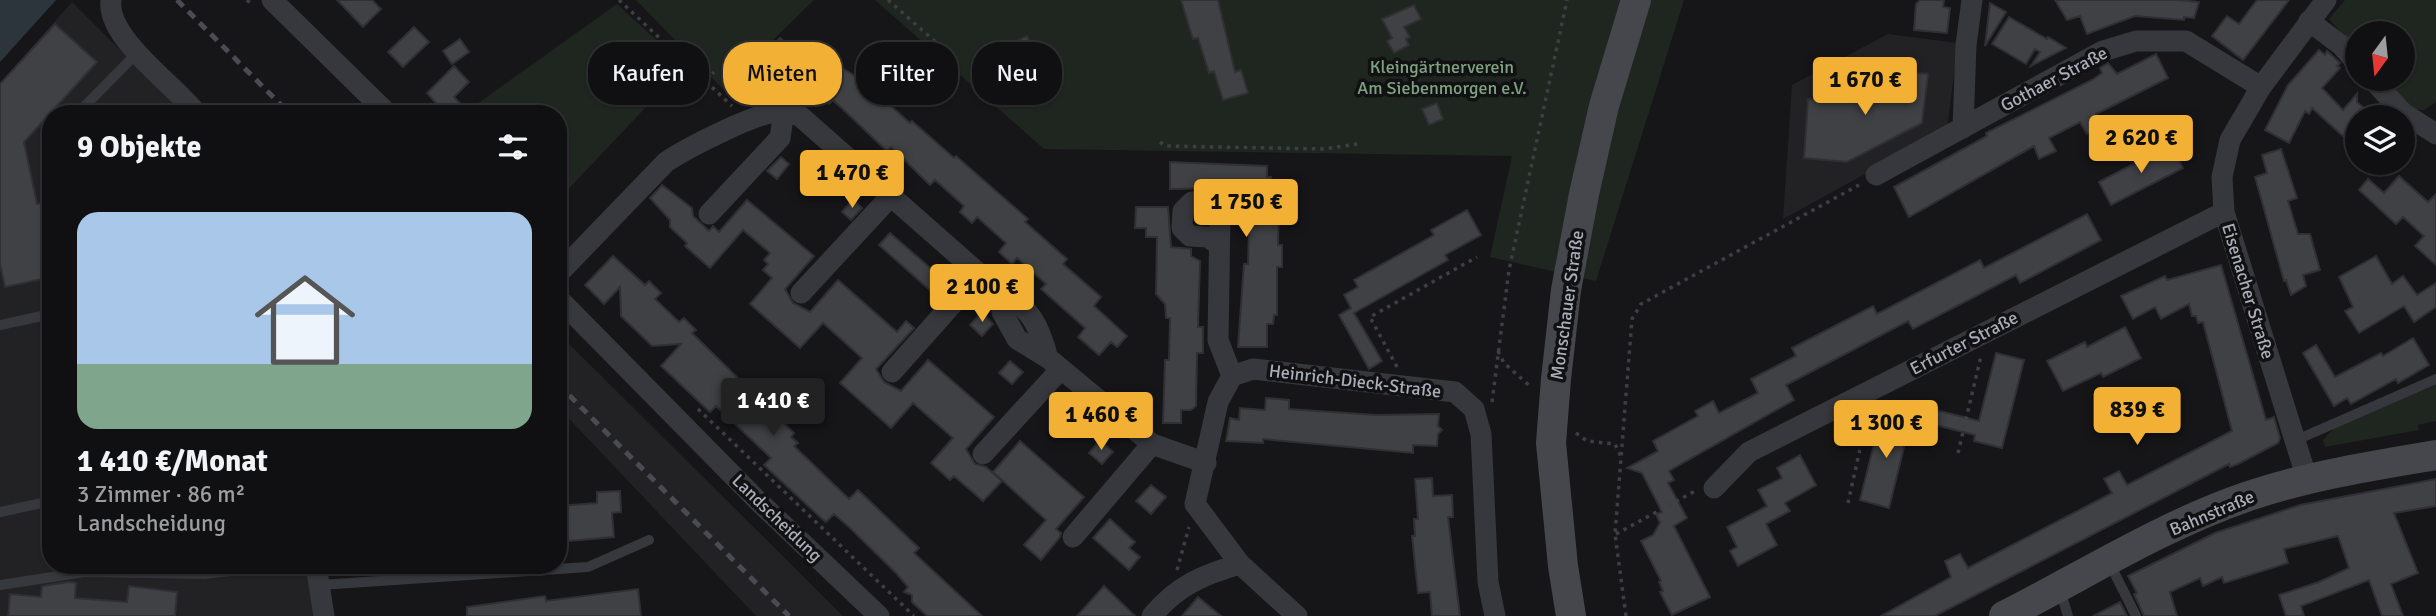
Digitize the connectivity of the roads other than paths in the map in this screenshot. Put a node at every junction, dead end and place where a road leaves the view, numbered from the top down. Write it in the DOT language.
graph roads {
  1 [pos="111,0"];
  2 [pos="272,0"];
  3 [pos="1636,0"];
  4 [pos="1972,0"];
  5 [pos="2326,0"];
  6 [pos="2309,21"];
  7 [pos="2345,49"];
  8 [pos="138,52"];
  9 [pos="2261,87"];
  10 [pos="2383,91"];
  11 [pos="86,105"];
  12 [pos="188,105"];
  13 [pos="379,105"];
  14 [pos="784,111"];
  15 [pos="1963,128"];
  16 [pos="2436,134"];
  17 [pos="1876,176"];
  18 [pos="891,196"];
  19 [pos="2224,212"];
  20 [pos="709,214"];
  21 [pos="1219,245"];
  22 [pos="567,265"];
  23 [pos="979,274"];
  24 [pos="801,293"];
  25 [pos="567,307"];
  26 [pos="42,316"];
  27 [pos="0,325"];
  28 [pos="1054,363"];
  29 [pos="892,372"];
  30 [pos="1232,376"];
  31 [pos="2436,379"];
  32 [pos="2294,441"];
  33 [pos="1152,444"];
  34 [pos="983,454"];
  35 [pos="2436,455"];
  36 [pos="1206,463"];
  37 [pos="2308,478"];
  38 [pos="1714,488"];
  39 [pos="42,503"];
  40 [pos="0,512"];
  41 [pos="1073,537"];
  42 [pos="649,540"];
  43 [pos="2109,561"];
  44 [pos="1240,564"];
  45 [pos="567,568"];
  46 [pos="72,574"];
  47 [pos="352,574"];
  48 [pos="318,575"];
  49 [pos="0,585"];
  50 [pos="2060,588"];
  51 [pos="324,616"];
  52 [pos="879,616"];
  53 [pos="1152,616"];
  54 [pos="1297,616"];
  55 [pos="1495,616"];
  56 [pos="1571,616"];
  57 [pos="2004,616"];
  58 [pos="2068,616"];
  59 [pos="2136,616"];
  1 -- 8 [label="street"];
  2 -- 13 [label="street"];
  3 -- 56 [label="main road, Monschauer Straße"];
  4 -- 15 [label="street"];
  5 -- 6 [label="street, Eisenacher Straße"];
  6 -- 7 [label="street"];
  6 -- 9 [label="street, Eisenacher Straße"];
  8 -- 11 [label="lane"];
  8 -- 12 [label="street"];
  9 -- 15 [label="street, Gothaer Straße"];
  9 -- 19 [label="street, Eisenacher Straße"];
  10 -- 16 [label="street"];
  14 -- 18 [label="street"];
  14 -- 20 [label="street"];
  14 -- 22 [label="street"];
  15 -- 17 [label="street, Gothaer Straße"];
  18 -- 23 [label="street"];
  18 -- 24 [label="street"];
  19 -- 32 [label="street, Eisenacher Straße"];
  19 -- 38 [label="street, Erfurter Straße"];
  21 -- 30 [label="street"];
  23 -- 28 [label="street"];
  23 -- 29 [label="street"];
  25 -- 52 [label="street, Landscheidung"];
  26 -- 27 [label="lane"];
  28 -- 33 [label="street"];
  28 -- 34 [label="street"];
  30 -- 36 [label="street"];
  30 -- 55 [label="street, Heinrich-Dieck-Straße"];
  31 -- 32 [label="lane"];
  32 -- 37 [label="street, Eisenacher Straße"];
  33 -- 36 [label="street"];
  33 -- 41 [label="street"];
  35 -- 37 [label="main road, Bahnstraße"];
  36 -- 44 [label="street"];
  37 -- 43 [label="main road, Bahnstraße"];
  39 -- 40 [label="lane"];
  42 -- 45 [label="lane"];
  43 -- 50 [label="main road, Bahnstraße"];
  43 -- 59 [label="lane"];
  44 -- 53 [label="street"];
  44 -- 54 [label="street"];
  46 -- 49 [label="lane"];
  47 -- 48 [label="lane"];
  48 -- 51 [label="street"];
  50 -- 57 [label="main road, Bahnstraße"];
  50 -- 58 [label="lane"];
}
